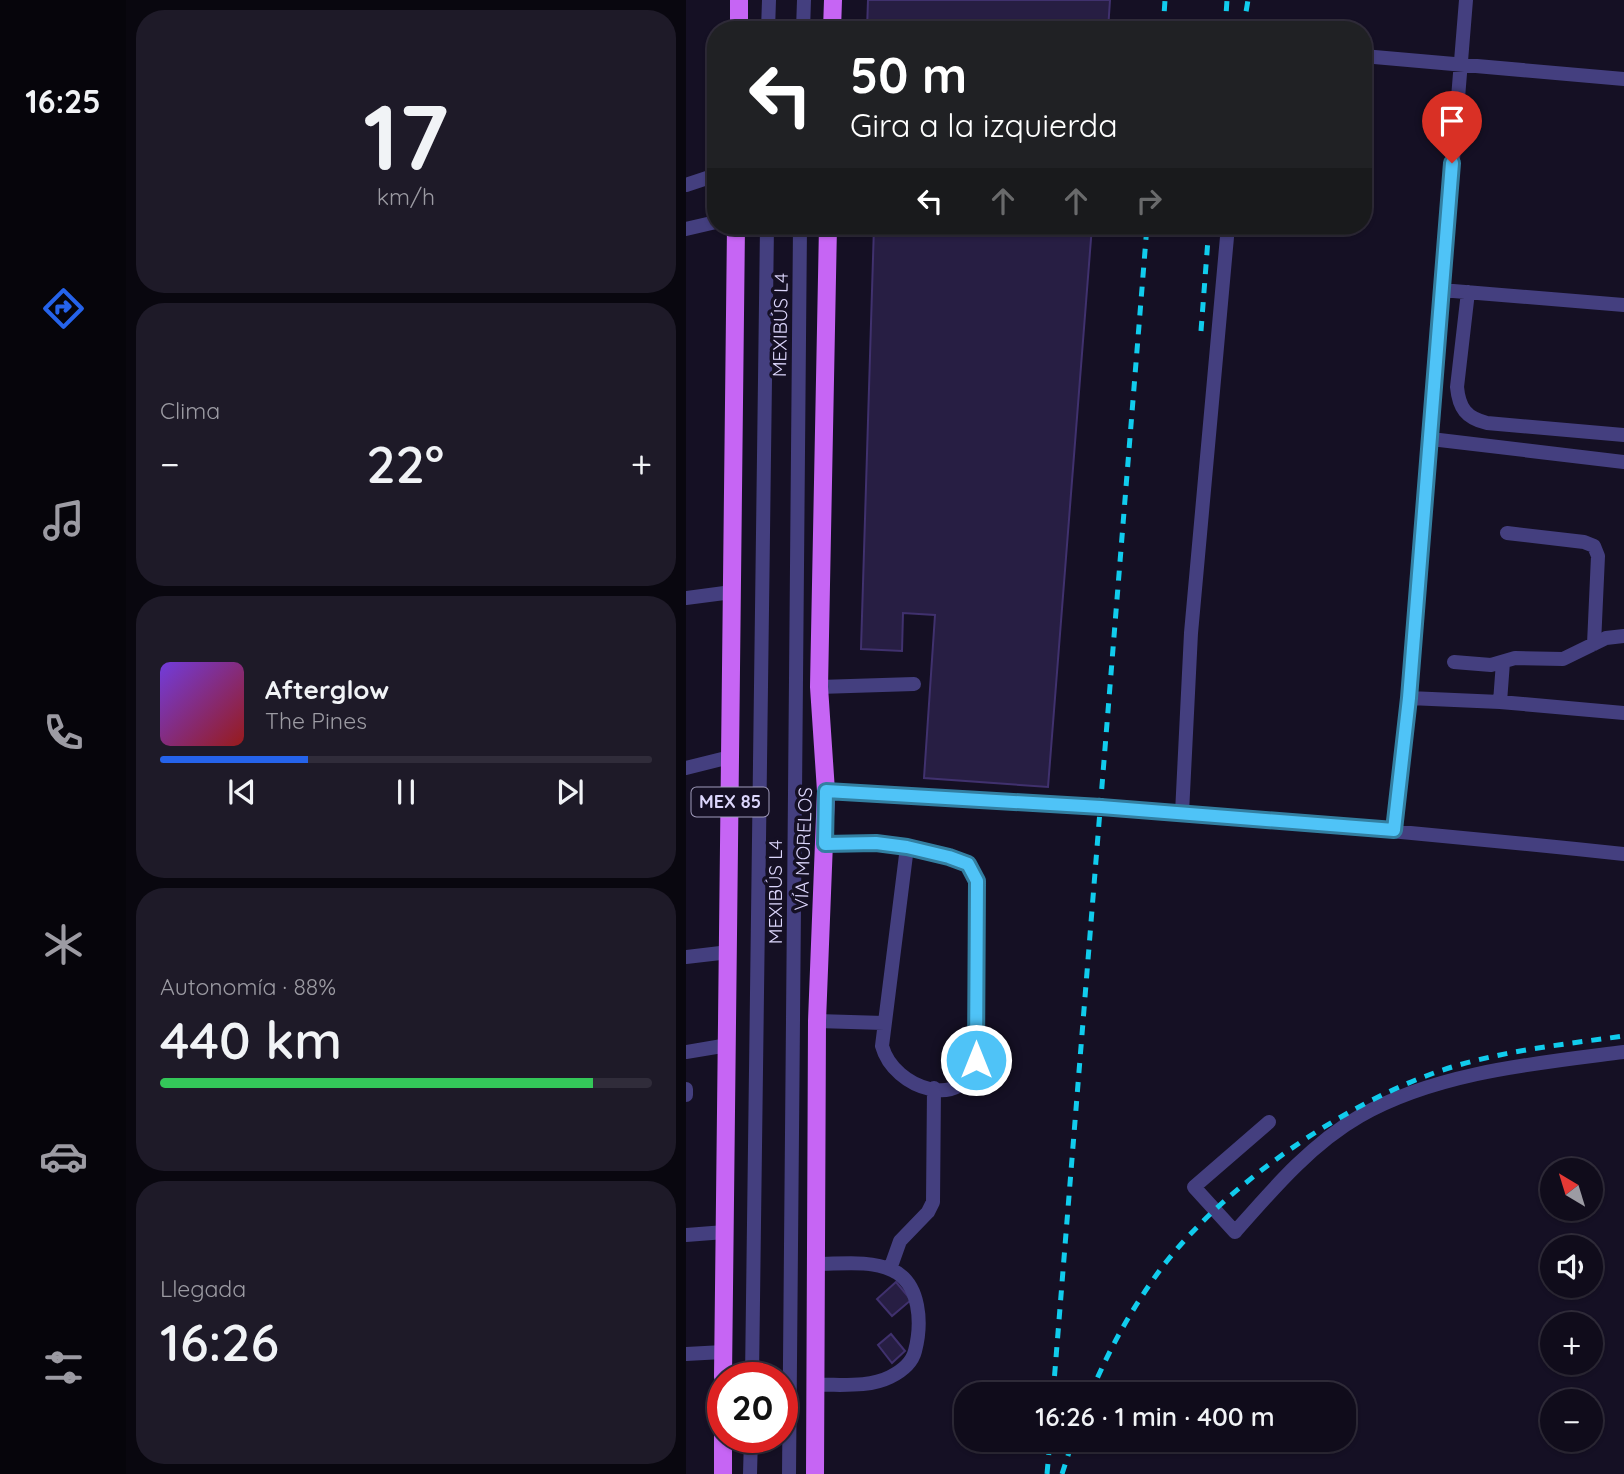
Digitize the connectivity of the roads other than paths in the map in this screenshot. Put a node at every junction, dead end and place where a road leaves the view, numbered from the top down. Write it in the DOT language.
graph roads {
  1 [pos="739,0"];
  2 [pos="769,0"];
  3 [pos="804,0"];
  4 [pos="833,0"];
  5 [pos="1466,0"];
  6 [pos="739,21"];
  7 [pos="768,21"];
  8 [pos="803,21"];
  9 [pos="832,21"];
  10 [pos="1372,56"];
  11 [pos="1461,62"];
  12 [pos="1624,79"];
  13 [pos="707,178"];
  14 [pos="686,185"];
  15 [pos="707,224"];
  16 [pos="686,229"];
  17 [pos="736,235"];
  18 [pos="767,235"];
  19 [pos="800,235"];
  20 [pos="828,235"];
  21 [pos="1227,235"];
  22 [pos="1441,290"];
  23 [pos="1468,292"];
  24 [pos="1624,305"];
  25 [pos="1624,435"];
  26 [pos="1431,439"];
  27 [pos="1624,462"];
  28 [pos="1507,533"];
  29 [pos="732,592"];
  30 [pos="686,598"];
  31 [pos="1624,636"];
  32 [pos="1594,644"];
  33 [pos="1454,662"];
  34 [pos="1503,662"];
  35 [pos="914,684"];
  36 [pos="819,687"];
  37 [pos="1409,698"];
  38 [pos="1500,702"];
  39 [pos="1624,713"];
  40 [pos="730,757"];
  41 [pos="686,768"];
  42 [pos="826,791"];
  43 [pos="1182,813"];
  44 [pos="1394,830"];
  45 [pos="825,844"];
  46 [pos="907,847"];
  47 [pos="1624,854"];
  48 [pos="729,952"];
  49 [pos="686,957"];
  50 [pos="817,1021"];
  51 [pos="884,1023"];
  52 [pos="728,1045"];
  53 [pos="686,1052"];
  54 [pos="1624,1052"];
  55 [pos="934,1088"];
  56 [pos="686,1089"];
  57 [pos="686,1095"];
  58 [pos="1269,1122"];
  59 [pos="725,1232"];
  60 [pos="686,1235"];
  61 [pos="817,1264"];
  62 [pos="890,1269"];
  63 [pos="723,1352"];
  64 [pos="686,1354"];
  65 [pos="723,1362"];
  66 [pos="752,1362"];
  67 [pos="816,1385"];
  68 [pos="723,1453"];
  69 [pos="751,1453"];
  70 [pos="723,1474"];
  71 [pos="750,1474"];
  72 [pos="789,1474"];
  73 [pos="815,1474"];
  1 -- 6 [label="main road"];
  2 -- 7 [label="lane"];
  3 -- 8 [label="lane"];
  4 -- 9 [label="main road"];
  5 -- 11 [label="lane"];
  10 -- 11 [label="lane"];
  11 -- 12 [label="lane"];
  11 -- 22 [label="lane"];
  13 -- 14 [label="lane"];
  15 -- 16 [label="lane"];
  17 -- 29 [label="main road, MEX 85"];
  18 -- 66 [label="lane, MEXIBÚS L4"];
  19 -- 72 [label="lane, MEXIBÚS L4"];
  20 -- 36 [label="main road, VÍA MORELOS"];
  21 -- 43 [label="lane"];
  22 -- 23 [label="lane"];
  22 -- 26 [label="lane"];
  23 -- 24 [label="lane"];
  23 -- 25 [label="lane"];
  26 -- 27 [label="lane"];
  26 -- 37 [label="lane"];
  28 -- 32 [label="lane"];
  29 -- 30 [label="lane"];
  29 -- 40 [label="main road, MEX 85"];
  31 -- 32 [label="lane"];
  32 -- 34 [label="lane"];
  33 -- 34 [label="lane"];
  34 -- 38 [label="lane"];
  35 -- 36 [label="lane"];
  36 -- 42 [label="main road, VÍA MORELOS"];
  37 -- 38 [label="lane"];
  37 -- 44 [label="lane"];
  38 -- 39 [label="lane"];
  40 -- 41 [label="lane"];
  40 -- 48 [label="main road, MEX 85"];
  42 -- 43 [label="lane"];
  42 -- 45 [label="main road, VÍA MORELOS"];
  43 -- 44 [label="lane"];
  44 -- 47 [label="lane"];
  45 -- 46 [label="lane"];
  45 -- 50 [label="main road, VÍA MORELOS"];
  46 -- 51 [label="lane"];
  46 -- 55 [label="lane"];
  48 -- 49 [label="lane"];
  48 -- 52 [label="main road, MEX 85"];
  50 -- 51 [label="lane"];
  50 -- 61 [label="main road, VÍA MORELOS"];
  51 -- 55 [label="lane"];
  52 -- 53 [label="lane"];
  52 -- 59 [label="main road, MEX 85"];
  54 -- 58 [label="lane"];
  55 -- 62 [label="lane"];
  56 -- 57 [label="lane"];
  59 -- 60 [label="lane"];
  59 -- 63 [label="main road, MEX 85"];
  61 -- 62 [label="lane"];
  61 -- 67 [label="main road, VÍA MORELOS"];
  62 -- 67 [label="lane"];
  63 -- 64 [label="lane"];
  63 -- 65 [label="main road, MEX 85"];
  67 -- 73 [label="main road, VÍA MORELOS"];
  68 -- 70 [label="main road"];
  69 -- 71 [label="lane"];
}
